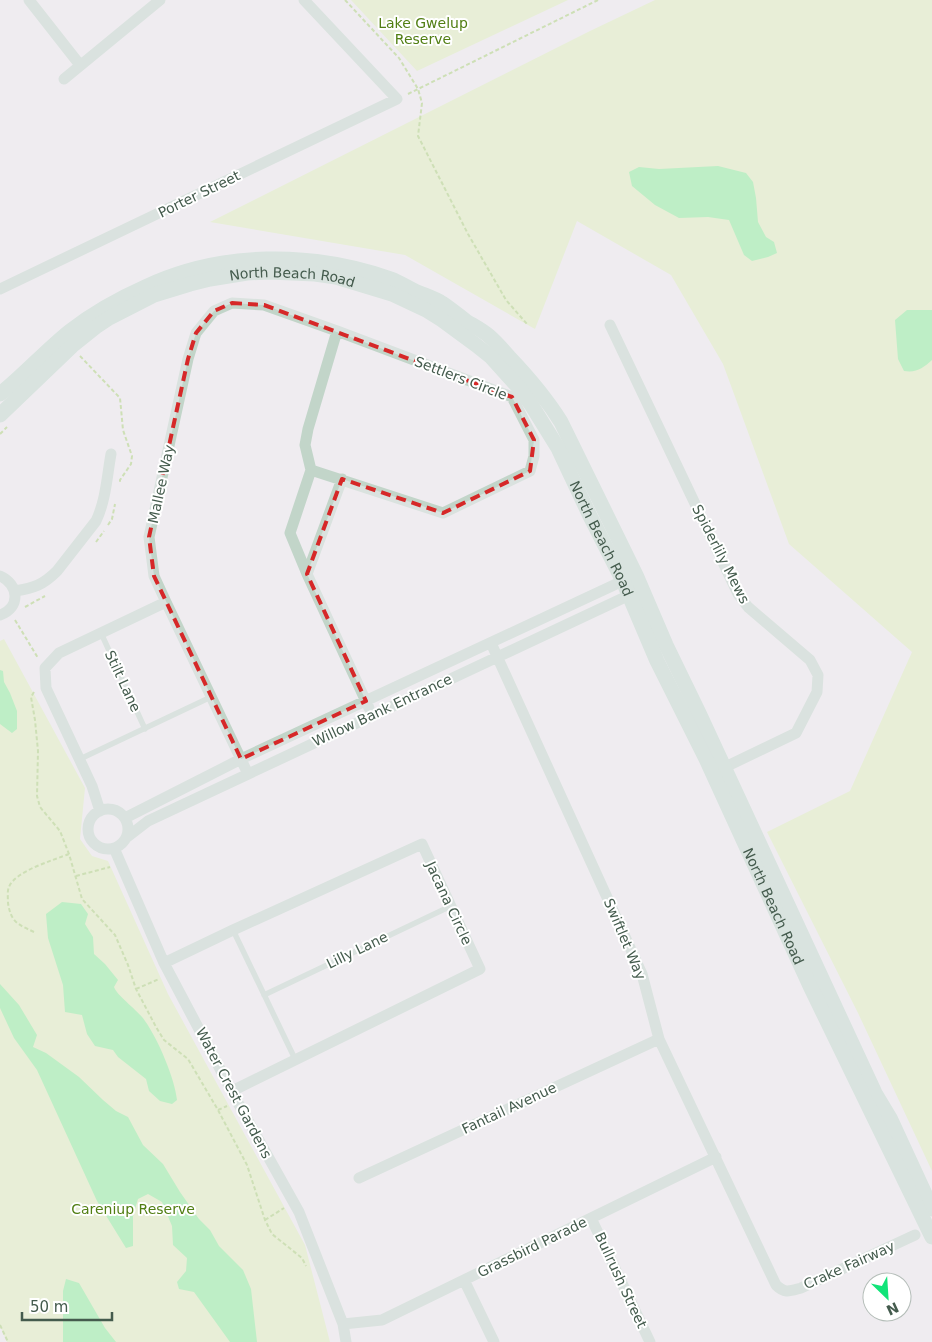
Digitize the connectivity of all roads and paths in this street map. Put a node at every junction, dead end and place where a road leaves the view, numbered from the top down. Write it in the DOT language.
graph roads {
  1 [pos="29,0"];
  2 [pos="160,0"];
  3 [pos="304,0"];
  4 [pos="345,0"];
  5 [pos="598,0"];
  6 [pos="80,65"];
  7 [pos="64,79"];
  8 [pos="418,89"];
  9 [pos="0,289"];
  10 [pos="527,324"];
  11 [pos="610,325"];
  12 [pos="338,331"];
  13 [pos="0,394"];
  14 [pos="0,415"];
  15 [pos="111,454"];
  16 [pos="310,470"];
  17 [pos="342,480"];
  18 [pos="307,574"];
  19 [pos="0,576"];
  20 [pos="632,585"];
  21 [pos="15,592"];
  22 [pos="166,602"];
  23 [pos="0,615"];
  24 [pos="13,618"];
  25 [pos="101,633"];
  26 [pos="491,643"];
  27 [pos="497,657"];
  28 [pos="44,668"];
  29 [pos="46,688"];
  30 [pos="211,697"];
  31 [pos="366,701"];
  32 [pos="372,715"];
  33 [pos="145,729"];
  34 [pos="80,759"];
  35 [pos="241,759"];
  36 [pos="718,770"];
  37 [pos="248,774"];
  38 [pos="100,811"];
  39 [pos="125,818"];
  40 [pos="126,838"];
  41 [pos="114,848"];
  42 [pos="69,854"];
  43 [pos="120,864"];
  44 [pos="76,876"];
  45 [pos="451,906"];
  46 [pos="233,930"];
  47 [pos="34,932"];
  48 [pos="167,969"];
  49 [pos="136,989"];
  50 [pos="264,995"];
  51 [pos="659,1038"];
  52 [pos="295,1059"];
  53 [pos="232,1091"];
  54 [pos="716,1157"];
  55 [pos="359,1178"];
  56 [pos="293,1202"];
  57 [pos="932,1209"];
  58 [pos="591,1218"];
  59 [pos="265,1220"];
  60 [pos="915,1235"];
  61 [pos="932,1237"];
  62 [pos="306,1266"];
  63 [pos="464,1280"];
  64 [pos="781,1290"];
  65 [pos="343,1324"];
  66 [pos="0,1326"];
  67 [pos="8,1342"];
  68 [pos="346,1342"];
  69 [pos="494,1342"];
  70 [pos="650,1342"];
  1 -- 6 [label="street"];
  2 -- 6 [label="street"];
  3 -- 9 [label="street, Porter Street"];
  4 -- 8 [label="path"];
  5 -- 8 [label="path"];
  6 -- 7 [label="street"];
  8 -- 10 [label="path"];
  11 -- 36 [label="street, Spiderlily Mews"];
  12 -- 16 [label="street"];
  12 -- 17 [label="street, Settlers Circle"];
  12 -- 22 [label="street, Mallee Way"];
  13 -- 20 [label="main road, North Beach Road"];
  14 -- 20 [label="main road, North Beach Road"];
  15 -- 21 [label="street"];
  16 -- 17 [label="street, Settlers Circle"];
  16 -- 18 [label="street"];
  17 -- 18 [label="street"];
  18 -- 31 [label="street"];
  19 -- 21 [label="street"];
  20 -- 26 [label="street, Willow Bank Entrance"];
  20 -- 27 [label="street, Willow Bank Entrance"];
  20 -- 36 [label="main road, North Beach Road"];
  21 -- 23 [label="street"];
  22 -- 25 [label="street"];
  22 -- 30 [label="street, Mallee Way"];
  24 -- 28 [label="path"];
  25 -- 28 [label="street"];
  25 -- 33 [label="lane, Stilt Lane"];
  26 -- 27 [label="street, Swiftlet Way"];
  26 -- 31 [label="street, Willow Bank Entrance"];
  27 -- 32 [label="street, Willow Bank Entrance"];
  27 -- 51 [label="street, Swiftlet Way"];
  28 -- 29 [label="street"];
  29 -- 34 [label="street"];
  29 -- 42 [label="path"];
  30 -- 33 [label="lane, Stilt Lane"];
  30 -- 35 [label="street, Mallee Way"];
  31 -- 32 [label="street"];
  31 -- 35 [label="street, Willow Bank Entrance"];
  32 -- 37 [label="street, Willow Bank Entrance"];
  33 -- 34 [label="lane, Stilt Lane"];
  34 -- 38 [label="street"];
  35 -- 37 [label="street, Mallee Way"];
  35 -- 39 [label="street, Willow Bank Entrance"];
  36 -- 57 [label="main road, North Beach Road"];
  36 -- 61 [label="main road, North Beach Road"];
  37 -- 40 [label="street, Willow Bank Entrance"];
  38 -- 39 [label="street"];
  38 -- 41 [label="street"];
  39 -- 40 [label="street"];
  40 -- 41 [label="street"];
  41 -- 43 [label="street, Water Crest Gardens"];
  42 -- 44 [label="path"];
  42 -- 47 [label="path"];
  43 -- 44 [label="path"];
  43 -- 48 [label="street, Water Crest Gardens"];
  44 -- 49 [label="path"];
  45 -- 46 [label="street, Jacana Circle"];
  45 -- 50 [label="lane, Lilly Lane"];
  45 -- 52 [label="street, Jacana Circle"];
  46 -- 48 [label="street, Jacana Circle"];
  46 -- 50 [label="lane"];
  48 -- 49 [label="path"];
  48 -- 53 [label="street, Water Crest Gardens"];
  49 -- 59 [label="path"];
  50 -- 52 [label="lane"];
  51 -- 54 [label="street, Swiftlet Way"];
  51 -- 55 [label="street, Fantail Avenue"];
  52 -- 53 [label="street, Jacana Circle"];
  53 -- 56 [label="street, Water Crest Gardens"];
  54 -- 58 [label="street, Grassbird Parade"];
  54 -- 64 [label="street, Swiftlet Way"];
  56 -- 59 [label="path"];
  56 -- 65 [label="street, Water Crest Gardens"];
  58 -- 63 [label="street, Grassbird Parade"];
  58 -- 70 [label="street, Bullrush Street"];
  59 -- 62 [label="path"];
  60 -- 64 [label="street, Crake Fairway"];
  63 -- 65 [label="street, Grassbird Parade"];
  63 -- 69 [label="street"];
  65 -- 68 [label="street, Water Crest Gardens"];
  66 -- 67 [label="path"];
}
